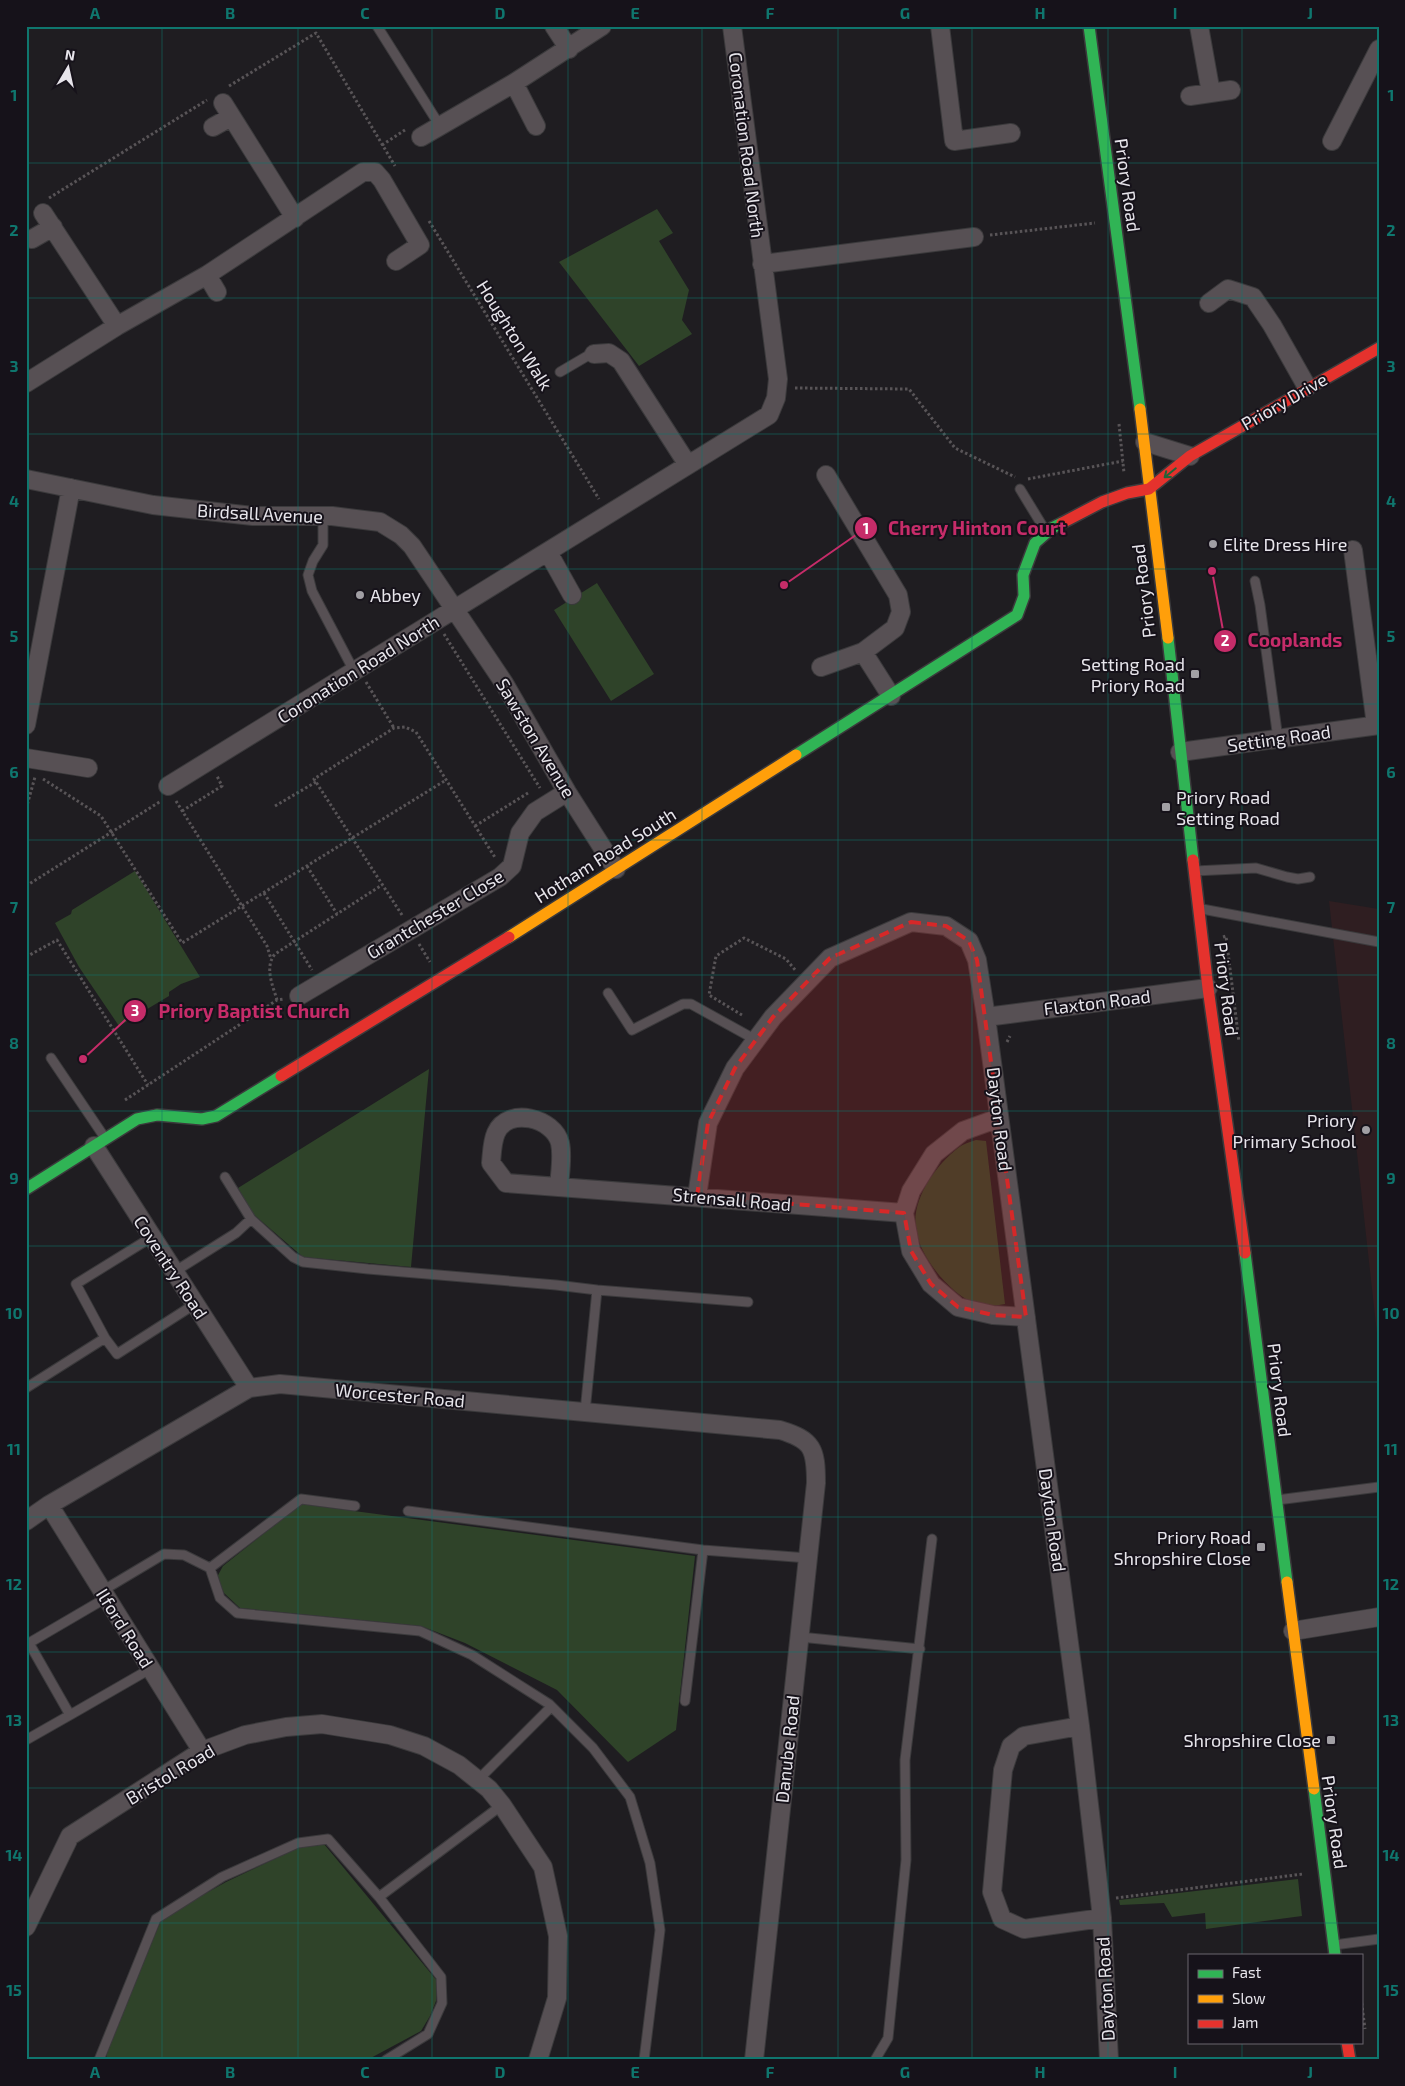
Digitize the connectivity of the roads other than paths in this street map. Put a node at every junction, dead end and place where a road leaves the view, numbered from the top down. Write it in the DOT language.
graph roads {
  1 [pos="377,26"];
  2 [pos="554,26"];
  3 [pos="602,26"];
  4 [pos="732,26"];
  5 [pos="940,26"];
  6 [pos="1089,26"];
  7 [pos="1199,26"];
  8 [pos="569,49"];
  9 [pos="1379,49"];
  10 [pos="514,83"];
  11 [pos="1230,90"];
  12 [pos="1211,93"];
  13 [pos="1190,96"];
  14 [pos="440,126"];
  15 [pos="536,126"];
  16 [pos="213,127"];
  17 [pos="1011,133"];
  18 [pos="421,137"];
  19 [pos="1332,141"];
  20 [pos="295,218"];
  21 [pos="974,237"];
  22 [pos="32,239"];
  23 [pos="396,261"];
  24 [pos="762,264"];
  25 [pos="207,275"];
  26 [pos="217,292"];
  27 [pos="1209,303"];
  28 [pos="117,326"];
  29 [pos="1379,348"];
  30 [pos="594,354"];
  31 [pos="560,372"];
  32 [pos="26,383"];
  33 [pos="1307,387"];
  34 [pos="1144,442"];
  35 [pos="1190,456"];
  36 [pos="688,465"];
  37 [pos="826,475"];
  38 [pos="26,479"];
  39 [pos="71,488"];
  40 [pos="1020,489"];
  41 [pos="1149,489"];
  42 [pos="323,516"];
  43 [pos="1046,533"];
  44 [pos="1353,550"];
  45 [pos="548,552"];
  46 [pos="1255,581"];
  47 [pos="572,595"];
  48 [pos="454,609"];
  49 [pos="862,652"];
  50 [pos="821,668"];
  51 [pos="362,677"];
  52 [pos="891,696"];
  53 [pos="26,725"];
  54 [pos="1377,725"];
  55 [pos="1278,739"];
  56 [pos="1180,752"];
  57 [pos="26,758"];
  58 [pos="88,768"];
  59 [pos="170,790"];
  60 [pos="568,792"];
  61 [pos="616,869"];
  62 [pos="1195,871"];
  63 [pos="1310,878"];
  64 [pos="1199,909"];
  65 [pos="1379,942"];
  66 [pos="1208,988"];
  67 [pos="608,993"];
  68 [pos="299,996"];
  69 [pos="986,1017"];
  70 [pos="759,1035"];
  71 [pos="51,1058"];
  72 [pos="999,1118"];
  73 [pos="100,1142"];
  74 [pos="225,1177"];
  75 [pos="559,1186"];
  76 [pos="26,1189"];
  77 [pos="697,1196"];
  78 [pos="904,1213"];
  79 [pos="251,1219"];
  80 [pos="152,1237"];
  81 [pos="174,1272"];
  82 [pos="597,1290"];
  83 [pos="748,1302"];
  84 [pos="195,1304"];
  85 [pos="1026,1317"];
  86 [pos="105,1338"];
  87 [pos="26,1388"];
  88 [pos="249,1388"];
  89 [pos="584,1412"];
  90 [pos="807,1441"];
  91 [pos="1379,1487"];
  92 [pos="1276,1500"];
  93 [pos="50,1505"];
  94 [pos="355,1506"];
  95 [pos="408,1511"];
  96 [pos="26,1521"];
  97 [pos="932,1539"];
  98 [pos="703,1550"];
  99 [pos="808,1558"];
  100 [pos="210,1568"];
  101 [pos="104,1594"];
  102 [pos="1379,1617"];
  103 [pos="1292,1631"];
  104 [pos="800,1637"];
  105 [pos="920,1649"];
  106 [pos="150,1669"];
  107 [pos="685,1701"];
  108 [pos="551,1706"];
  109 [pos="70,1715"];
  110 [pos="1080,1726"];
  111 [pos="26,1740"];
  112 [pos="202,1750"];
  113 [pos="478,1780"];
  114 [pos="502,1805"];
  115 [pos="379,1897"];
  116 [pos="1102,1918"];
  117 [pos="26,1927"];
  118 [pos="1379,1939"];
  119 [pos="1335,1950"];
  120 [pos="1348,2044"];
  121 [pos="99,2060"];
  122 [pos="386,2060"];
  123 [pos="539,2060"];
  124 [pos="644,2060"];
  125 [pos="754,2060"];
  126 [pos="875,2060"];
  127 [pos="1109,2060"];
  128 [pos="1350,2060"];
  1 -- 14 [label="lane"];
  2 -- 8 [label="street"];
  3 -- 8 [label="street"];
  4 -- 24 [label="street, Coronation Road North"];
  5 -- 17 [label="street"];
  6 -- 34 [label="street, Priory Road"];
  7 -- 12 [label="street"];
  8 -- 10 [label="street"];
  9 -- 19 [label="street"];
  10 -- 14 [label="street"];
  10 -- 15 [label="street"];
  11 -- 12 [label="street"];
  12 -- 13 [label="street"];
  14 -- 18 [label="street"];
  16 -- 20 [label="street"];
  20 -- 23 [label="street"];
  20 -- 25 [label="street"];
  21 -- 24 [label="street, Coronation Road North"];
  22 -- 28 [label="street"];
  24 -- 36 [label="street, Coronation Road North"];
  25 -- 26 [label="street"];
  25 -- 28 [label="street"];
  27 -- 33 [label="street"];
  28 -- 32 [label="street"];
  29 -- 33 [label="street, Priory Drive"];
  30 -- 31 [label="lane"];
  30 -- 36 [label="street"];
  33 -- 35 [label="street, Priory Drive"];
  34 -- 35 [label="street"];
  34 -- 41 [label="street, Priory Road"];
  35 -- 41 [label="street, Priory Drive, one-way"];
  36 -- 45 [label="street, Coronation Road North"];
  37 -- 49 [label="street"];
  38 -- 39 [label="street, Birdsall Avenue"];
  39 -- 42 [label="street, Birdsall Avenue"];
  39 -- 53 [label="street"];
  40 -- 43 [label="lane"];
  41 -- 43 [label="street, Hotham Road South"];
  41 -- 56 [label="street, Priory Road"];
  42 -- 48 [label="street, Birdsall Avenue"];
  42 -- 51 [label="lane"];
  43 -- 52 [label="street, Hotham Road South"];
  44 -- 54 [label="street"];
  45 -- 47 [label="street"];
  45 -- 48 [label="street, Coronation Road North"];
  46 -- 55 [label="lane"];
  48 -- 51 [label="street, Coronation Road North"];
  48 -- 60 [label="street, Sawston Avenue"];
  49 -- 50 [label="street"];
  49 -- 52 [label="street"];
  51 -- 59 [label="street, Coronation Road North"];
  52 -- 61 [label="street, Hotham Road South"];
  54 -- 55 [label="street, Setting Road"];
  55 -- 56 [label="street, Setting Road"];
  56 -- 62 [label="street, Priory Road"];
  57 -- 58 [label="street"];
  60 -- 61 [label="street, Sawston Avenue"];
  60 -- 68 [label="street, Grantchester Close"];
  61 -- 73 [label="street, Hotham Road South"];
  62 -- 63 [label="lane"];
  62 -- 64 [label="street, Priory Road"];
  64 -- 65 [label="lane"];
  64 -- 66 [label="street, Priory Road"];
  66 -- 69 [label="street, Flaxton Road"];
  66 -- 92 [label="street, Priory Road"];
  67 -- 70 [label="lane"];
  69 -- 70 [label="street, Dayton Road"];
  69 -- 72 [label="street, Dayton Road"];
  70 -- 77 [label="street, Dayton Road"];
  71 -- 73 [label="lane"];
  72 -- 78 [label="street"];
  72 -- 85 [label="street, Dayton Road"];
  73 -- 76 [label="street, Hotham Road South"];
  73 -- 80 [label="street, Coventry Road"];
  74 -- 79 [label="lane"];
  75 -- 75 [label="street, Strensall Road"];
  75 -- 77 [label="street, Strensall Road"];
  77 -- 78 [label="street, Strensall Road"];
  78 -- 85 [label="street"];
  79 -- 81 [label="lane"];
  79 -- 82 [label="lane"];
  80 -- 81 [label="street, Coventry Road"];
  80 -- 86 [label="lane"];
  81 -- 84 [label="street, Coventry Road"];
  82 -- 83 [label="lane"];
  82 -- 89 [label="lane"];
  84 -- 86 [label="lane"];
  84 -- 88 [label="street, Coventry Road"];
  85 -- 110 [label="street, Dayton Road"];
  86 -- 87 [label="lane"];
  88 -- 89 [label="street, Worcester Road"];
  88 -- 93 [label="street, Worcester Road"];
  89 -- 90 [label="street, Worcester Road"];
  90 -- 99 [label="street, Danube Road"];
  91 -- 92 [label="lane"];
  92 -- 103 [label="street, Priory Road"];
  93 -- 96 [label="street, Worcester Road"];
  93 -- 101 [label="street, Ilford Road"];
  94 -- 100 [label="lane"];
  95 -- 98 [label="lane"];
  97 -- 105 [label="lane"];
  98 -- 99 [label="lane"];
  98 -- 107 [label="lane"];
  99 -- 104 [label="street, Danube Road"];
  100 -- 101 [label="lane"];
  100 -- 108 [label="lane"];
  101 -- 106 [label="street, Ilford Road"];
  101 -- 109 [label="lane"];
  102 -- 103 [label="street"];
  103 -- 119 [label="street, Priory Road"];
  104 -- 105 [label="lane"];
  104 -- 125 [label="street, Danube Road"];
  105 -- 126 [label="lane"];
  106 -- 109 [label="lane"];
  106 -- 112 [label="street, Ilford Road"];
  108 -- 113 [label="lane"];
  108 -- 124 [label="lane"];
  109 -- 111 [label="lane"];
  110 -- 116 [label="street, Dayton Road"];
  110 -- 116 [label="street, Dayton Road"];
  112 -- 113 [label="street, Bristol Road"];
  112 -- 117 [label="street, Bristol Road"];
  113 -- 114 [label="street, Bristol Road"];
  114 -- 115 [label="lane"];
  114 -- 123 [label="street, Bristol Road"];
  115 -- 121 [label="lane"];
  115 -- 122 [label="lane"];
  116 -- 127 [label="street, Dayton Road"];
  118 -- 119 [label="lane"];
  120 -- 128 [label="street"];
}
